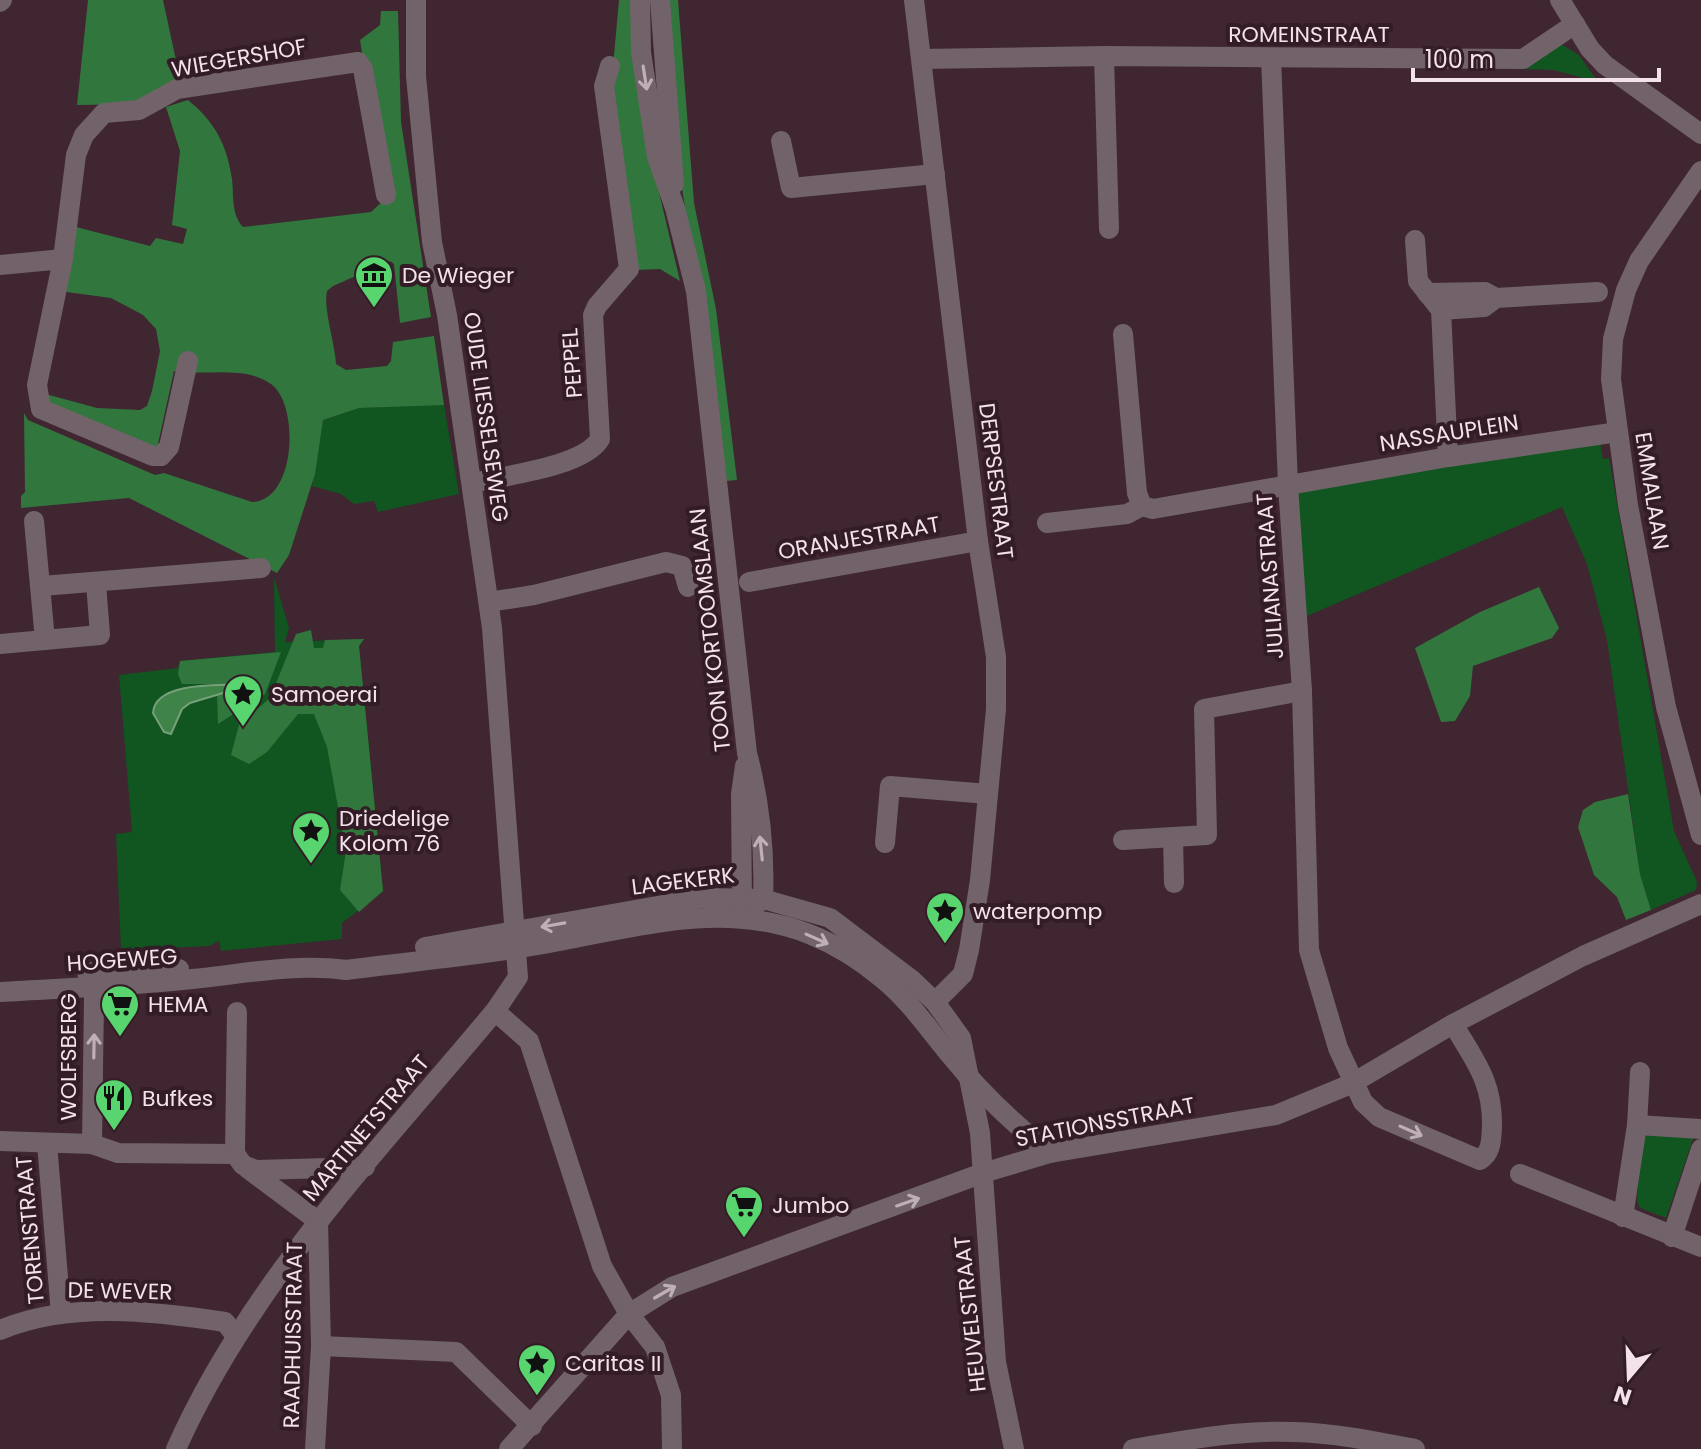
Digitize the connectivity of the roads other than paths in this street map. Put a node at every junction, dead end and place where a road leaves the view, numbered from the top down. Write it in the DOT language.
graph roads {
  1 [pos="416,0"];
  2 [pos="640,0"];
  3 [pos="660,0"];
  4 [pos="914,0"];
  5 [pos="1560,0"];
  6 [pos="1575,24"];
  7 [pos="1104,56"];
  8 [pos="1271,58"];
  9 [pos="921,59"];
  10 [pos="610,66"];
  11 [pos="1701,134"];
  12 [pos="781,141"];
  13 [pos="1701,171"];
  14 [pos="935,174"];
  15 [pos="386,195"];
  16 [pos="675,208"];
  17 [pos="1109,229"];
  18 [pos="1415,240"];
  19 [pos="63,259"];
  20 [pos="0,265"];
  21 [pos="1598,292"];
  22 [pos="1427,293"];
  23 [pos="1496,298"];
  24 [pos="1441,310"];
  25 [pos="1123,334"];
  26 [pos="188,361"];
  27 [pos="1618,432"];
  28 [pos="1448,457"];
  29 [pos="473,483"];
  30 [pos="1288,485"];
  31 [pos="1142,506"];
  32 [pos="34,521"];
  33 [pos="1047,523"];
  34 [pos="978,541"];
  35 [pos="261,568"];
  36 [pos="749,582"];
  37 [pos="96,583"];
  38 [pos="42,586"];
  39 [pos="688,587"];
  40 [pos="489,602"];
  41 [pos="45,640"];
  42 [pos="0,644"];
  43 [pos="1302,691"];
  44 [pos="747,753"];
  45 [pos="988,794"];
  46 [pos="1701,835"];
  47 [pos="1173,837"];
  48 [pos="1123,840"];
  49 [pos="885,843"];
  50 [pos="1174,883"];
  51 [pos="740,896"];
  52 [pos="763,899"];
  53 [pos="1701,904"];
  54 [pos="743,917"];
  55 [pos="515,940"];
  56 [pos="0,980"];
  57 [pos="91,980"];
  58 [pos="0,992"];
  59 [pos="935,1002"];
  60 [pos="495,1011"];
  61 [pos="237,1012"];
  62 [pos="1453,1024"];
  63 [pos="1640,1072"];
  64 [pos="968,1077"];
  65 [pos="1351,1084"];
  66 [pos="1637,1125"];
  67 [pos="1701,1129"];
  68 [pos="0,1141"];
  69 [pos="47,1143"];
  70 [pos="92,1144"];
  71 [pos="1701,1149"];
  72 [pos="1050,1153"];
  73 [pos="239,1160"];
  74 [pos="365,1167"];
  75 [pos="983,1173"];
  76 [pos="1520,1174"];
  77 [pos="1623,1217"];
  78 [pos="318,1221"];
  79 [pos="1672,1237"];
  80 [pos="1701,1247"];
  81 [pos="61,1314"];
  82 [pos="629,1314"];
  83 [pos="0,1330"];
  84 [pos="235,1335"];
  85 [pos="321,1346"];
  86 [pos="532,1426"];
  87 [pos="176,1449"];
  88 [pos="315,1449"];
  89 [pos="509,1449"];
  90 [pos="672,1449"];
  91 [pos="1014,1449"];
  92 [pos="1133,1449"];
  93 [pos="1415,1449"];
  1 -- 29 [label="street, OUDE LIESSELSEWEG"];
  2 -- 16 [label="street, TOON KORTOOMSLAAN, one-way"];
  3 -- 16 [label="street, TOON KORTOOMSLAAN"];
  4 -- 9 [label="street, DERPSESTRAAT"];
  5 -- 6 [label="street"];
  6 -- 8 [label="street, ROMEINSTRAAT"];
  6 -- 11 [label="street"];
  7 -- 8 [label="street, ROMEINSTRAAT"];
  7 -- 9 [label="street, ROMEINSTRAAT"];
  7 -- 17 [label="street"];
  8 -- 30 [label="street, JULIANASTRAAT"];
  9 -- 14 [label="street, DERPSESTRAAT"];
  10 -- 29 [label="street, PEPPEL"];
  12 -- 14 [label="street"];
  13 -- 27 [label="street, EMMALAAN"];
  14 -- 34 [label="street, DERPSESTRAAT"];
  15 -- 19 [label="street, WIEGERSHOF"];
  16 -- 44 [label="street, TOON KORTOOMSLAAN"];
  18 -- 22 [label="street"];
  19 -- 20 [label="street"];
  19 -- 26 [label="street, WIEGERSHOF"];
  21 -- 23 [label="street"];
  22 -- 23 [label="street"];
  22 -- 24 [label="street"];
  23 -- 24 [label="street"];
  24 -- 28 [label="street"];
  25 -- 31 [label="street"];
  27 -- 28 [label="street, NASSAUPLEIN"];
  27 -- 46 [label="street, EMMALAAN"];
  28 -- 30 [label="street, NASSAUPLEIN"];
  29 -- 40 [label="street, OUDE LIESSELSEWEG"];
  30 -- 31 [label="street, NASSAUPLEIN"];
  30 -- 43 [label="street, JULIANASTRAAT"];
  31 -- 33 [label="street, NASSAUPLEIN"];
  32 -- 38 [label="street"];
  34 -- 36 [label="street, ORANJESTRAAT"];
  34 -- 45 [label="street, DERPSESTRAAT"];
  35 -- 37 [label="street"];
  37 -- 38 [label="street"];
  37 -- 41 [label="street"];
  38 -- 41 [label="street"];
  39 -- 40 [label="street"];
  40 -- 55 [label="street, OUDE LIESSELSEWEG"];
  41 -- 42 [label="street"];
  43 -- 47 [label="street"];
  43 -- 65 [label="street, JULIANASTRAAT"];
  44 -- 51 [label="street"];
  52 -- 44 [label="street, TOON KORTOOMSLAAN, one-way"];
  45 -- 49 [label="street"];
  45 -- 59 [label="street, DERPSESTRAAT"];
  47 -- 48 [label="street"];
  47 -- 50 [label="street"];
  51 -- 52 [label="street, LAGEKERK"];
  51 -- 54 [label="street"];
  51 -- 55 [label="street, LAGEKERK, one-way"];
  52 -- 54 [label="street"];
  52 -- 59 [label="street, LAGEKERK"];
  53 -- 62 [label="street, STATIONSSTRAAT"];
  54 -- 55 [label="street, LAGEKERK"];
  54 -- 64 [label="street, LAGEKERK, one-way"];
  55 -- 57 [label="street, HOGEWEG"];
  55 -- 60 [label="street, MARTINETSTRAAT"];
  56 -- 57 [label="street, HOGEWEG"];
  57 -- 58 [label="street, HOGEWEG"];
  70 -- 57 [label="street, WOLFSBERG, one-way"];
  59 -- 64 [label="street, LAGEKERK"];
  60 -- 74 [label="street, MARTINETSTRAAT"];
  60 -- 82 [label="street"];
  61 -- 73 [label="street"];
  62 -- 65 [label="street, STATIONSSTRAAT"];
  65 -- 62 [label="street, one-way"];
  63 -- 66 [label="street"];
  64 -- 72 [label="street"];
  64 -- 75 [label="street, LAGEKERK"];
  65 -- 72 [label="street, STATIONSSTRAAT"];
  66 -- 67 [label="street"];
  66 -- 77 [label="street"];
  68 -- 69 [label="street, WOLFSBERG"];
  69 -- 70 [label="street, WOLFSBERG"];
  69 -- 81 [label="street, TORENSTRAAT"];
  70 -- 73 [label="street"];
  71 -- 79 [label="street"];
  72 -- 75 [label="street, STATIONSSTRAAT"];
  73 -- 74 [label="street"];
  73 -- 78 [label="street"];
  74 -- 78 [label="street, MARTINETSTRAAT"];
  82 -- 75 [label="street, STATIONSSTRAAT, one-way"];
  75 -- 91 [label="street, HEUVELSTRAAT"];
  76 -- 77 [label="street"];
  77 -- 79 [label="street"];
  78 -- 84 [label="street, MARTINETSTRAAT"];
  78 -- 85 [label="street, RAADHUISSTRAAT"];
  79 -- 80 [label="street"];
  81 -- 83 [label="street, DE WEVER"];
  81 -- 84 [label="street, DE WEVER"];
  82 -- 86 [label="street, STATIONSSTRAAT"];
  82 -- 90 [label="street"];
  84 -- 87 [label="street, MARTINETSTRAAT"];
  85 -- 86 [label="street"];
  85 -- 88 [label="street, RAADHUISSTRAAT"];
  86 -- 89 [label="street, STATIONSSTRAAT"];
  92 -- 93 [label="street"];
}
